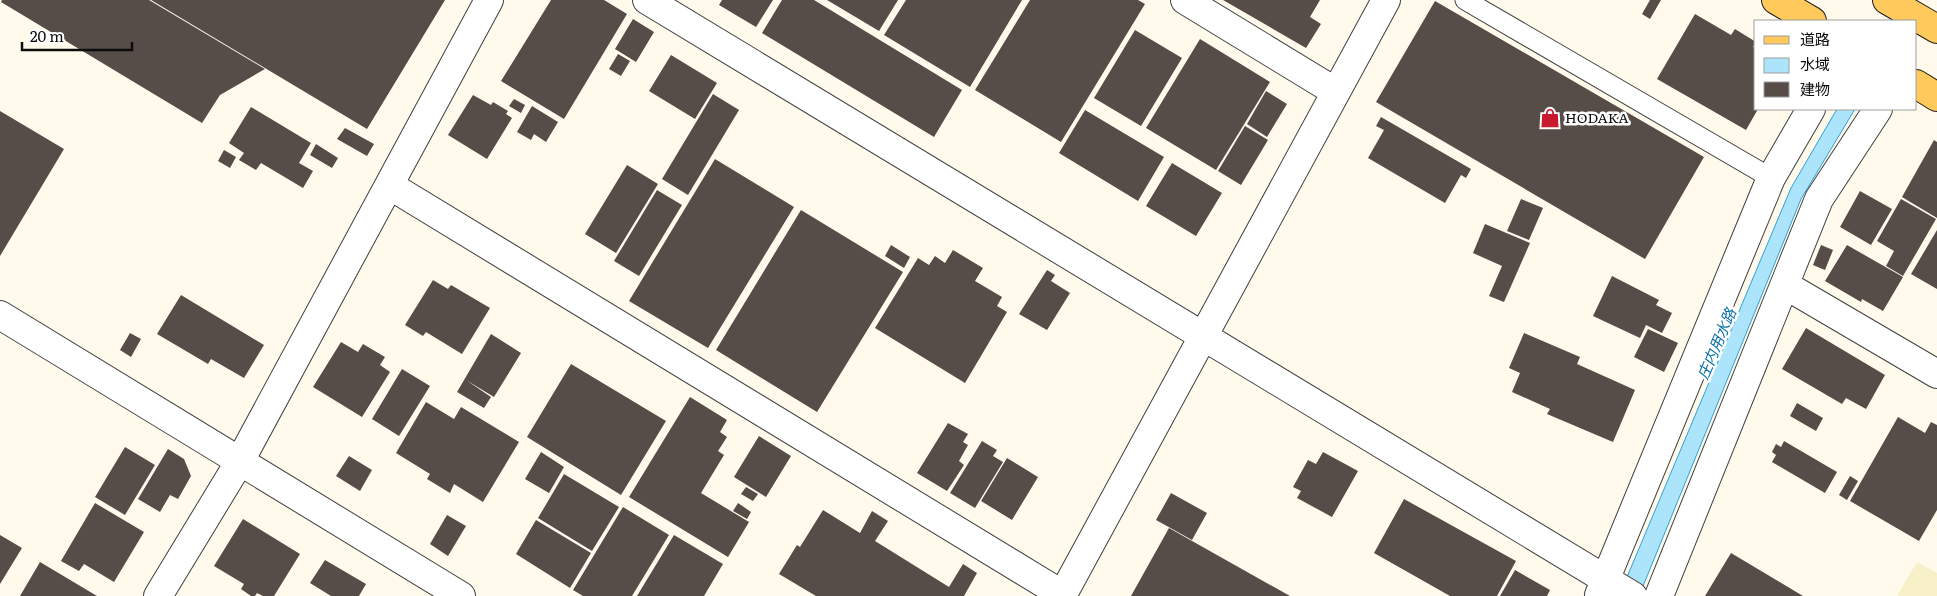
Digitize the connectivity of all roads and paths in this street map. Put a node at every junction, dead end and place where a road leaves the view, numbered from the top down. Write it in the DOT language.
graph roads {
  1 [pos="489,0"];
  2 [pos="647,0"];
  3 [pos="1185,0"];
  4 [pos="1386,0"];
  5 [pos="1465,0"];
  6 [pos="1776,0"];
  7 [pos="1892,1"];
  8 [pos="1810,20"];
  9 [pos="1936,27"];
  10 [pos="1917,85"];
  11 [pos="1336,92"];
  12 [pos="1937,97"];
  13 [pos="1810,110"];
  14 [pos="1877,110"];
  15 [pos="1771,178"];
  16 [pos="389,185"];
  17 [pos="1784,285"];
  18 [pos="0,315"];
  19 [pos="1204,336"];
  20 [pos="1937,374"];
  21 [pos="240,461"];
  22 [pos="1613,589"];
  23 [pos="158,596"];
  24 [pos="461,596"];
  25 [pos="1062,596"];
  26 [pos="1659,596"];
  1 -- 16 [label="street"];
  2 -- 19 [label="street"];
  3 -- 11 [label="street"];
  4 -- 11 [label="street"];
  5 -- 15 [label="lane"];
  6 -- 8 [label="main road"];
  7 -- 9 [label="main road"];
  10 -- 12 [label="main road"];
  11 -- 19 [label="street"];
  13 -- 15 [label="street"];
  14 -- 17 [label="street"];
  15 -- 22 [label="street"];
  16 -- 21 [label="street"];
  16 -- 25 [label="street"];
  17 -- 20 [label="street"];
  17 -- 26 [label="street"];
  18 -- 21 [label="street"];
  19 -- 22 [label="street"];
  19 -- 25 [label="street"];
  21 -- 23 [label="street"];
  21 -- 24 [label="street"];
}
